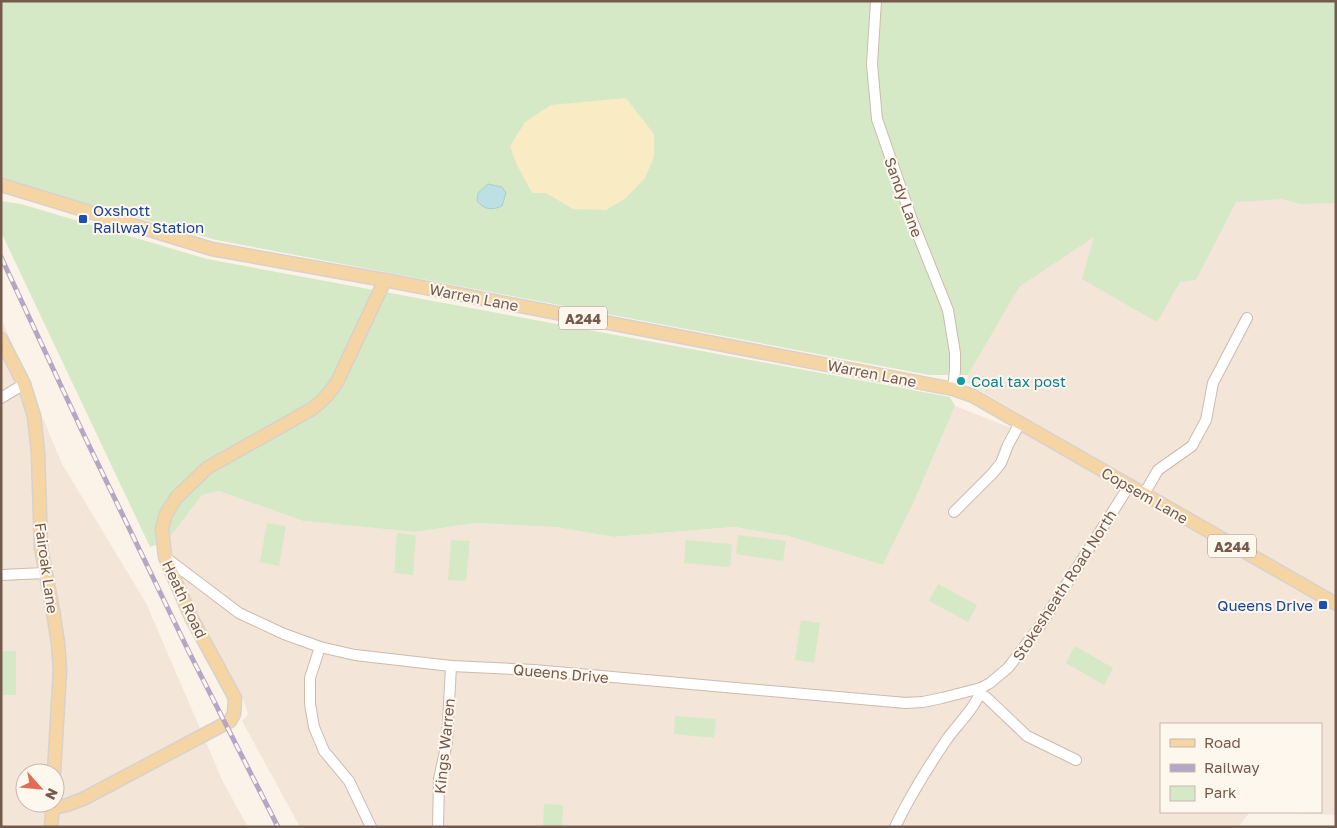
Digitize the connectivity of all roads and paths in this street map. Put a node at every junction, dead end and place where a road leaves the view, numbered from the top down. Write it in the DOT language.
graph roads {
  1 [pos="876,1"];
  2 [pos="2,185"];
  3 [pos="385,280"];
  4 [pos="1247,318"];
  5 [pos="1,339"];
  6 [pos="24,384"];
  7 [pos="953,389"];
  8 [pos="1,398"];
  9 [pos="1020,423"];
  10 [pos="1129,486"];
  11 [pos="1144,494"];
  12 [pos="954,512"];
  13 [pos="165,556"];
  14 [pos="46,573"];
  15 [pos="1,576"];
  16 [pos="1336,604"];
  17 [pos="320,647"];
  18 [pos="451,666"];
  19 [pos="981,691"];
  20 [pos="1076,760"];
  21 [pos="55,763"];
  22 [pos="65,806"];
  23 [pos="52,813"];
  24 [pos="51,827"];
  25 [pos="371,827"];
  26 [pos="438,827"];
  27 [pos="895,827"];
  1 -- 7 [label="street, Sandy Lane"];
  2 -- 3 [label="main road, Warren Lane / A244"];
  3 -- 7 [label="main road, Warren Lane / A244"];
  3 -- 13 [label="main road, Heath Road"];
  4 -- 11 [label="street"];
  5 -- 6 [label="main road, Fairoak Lane"];
  6 -- 8 [label="street"];
  6 -- 14 [label="main road, Fairoak Lane"];
  7 -- 9 [label="main road, Copsem Lane / A244"];
  9 -- 10 [label="main road, Copsem Lane / A244"];
  9 -- 12 [label="street"];
  10 -- 11 [label="main road, Copsem Lane / A244"];
  10 -- 19 [label="street, Stokesheath Road North"];
  11 -- 16 [label="main road, Copsem Lane / A244"];
  13 -- 17 [label="street, Queens Drive"];
  13 -- 22 [label="main road, Heath Road"];
  14 -- 15 [label="street"];
  14 -- 21 [label="main road, Fairoak Lane"];
  17 -- 18 [label="street, Queens Drive"];
  17 -- 25 [label="street"];
  18 -- 19 [label="street, Queens Drive"];
  18 -- 26 [label="street, Kings Warren"];
  19 -- 20 [label="street"];
  19 -- 27 [label="street, Stokesheath Road North"];
  23 -- 24 [label="main road"];
}
